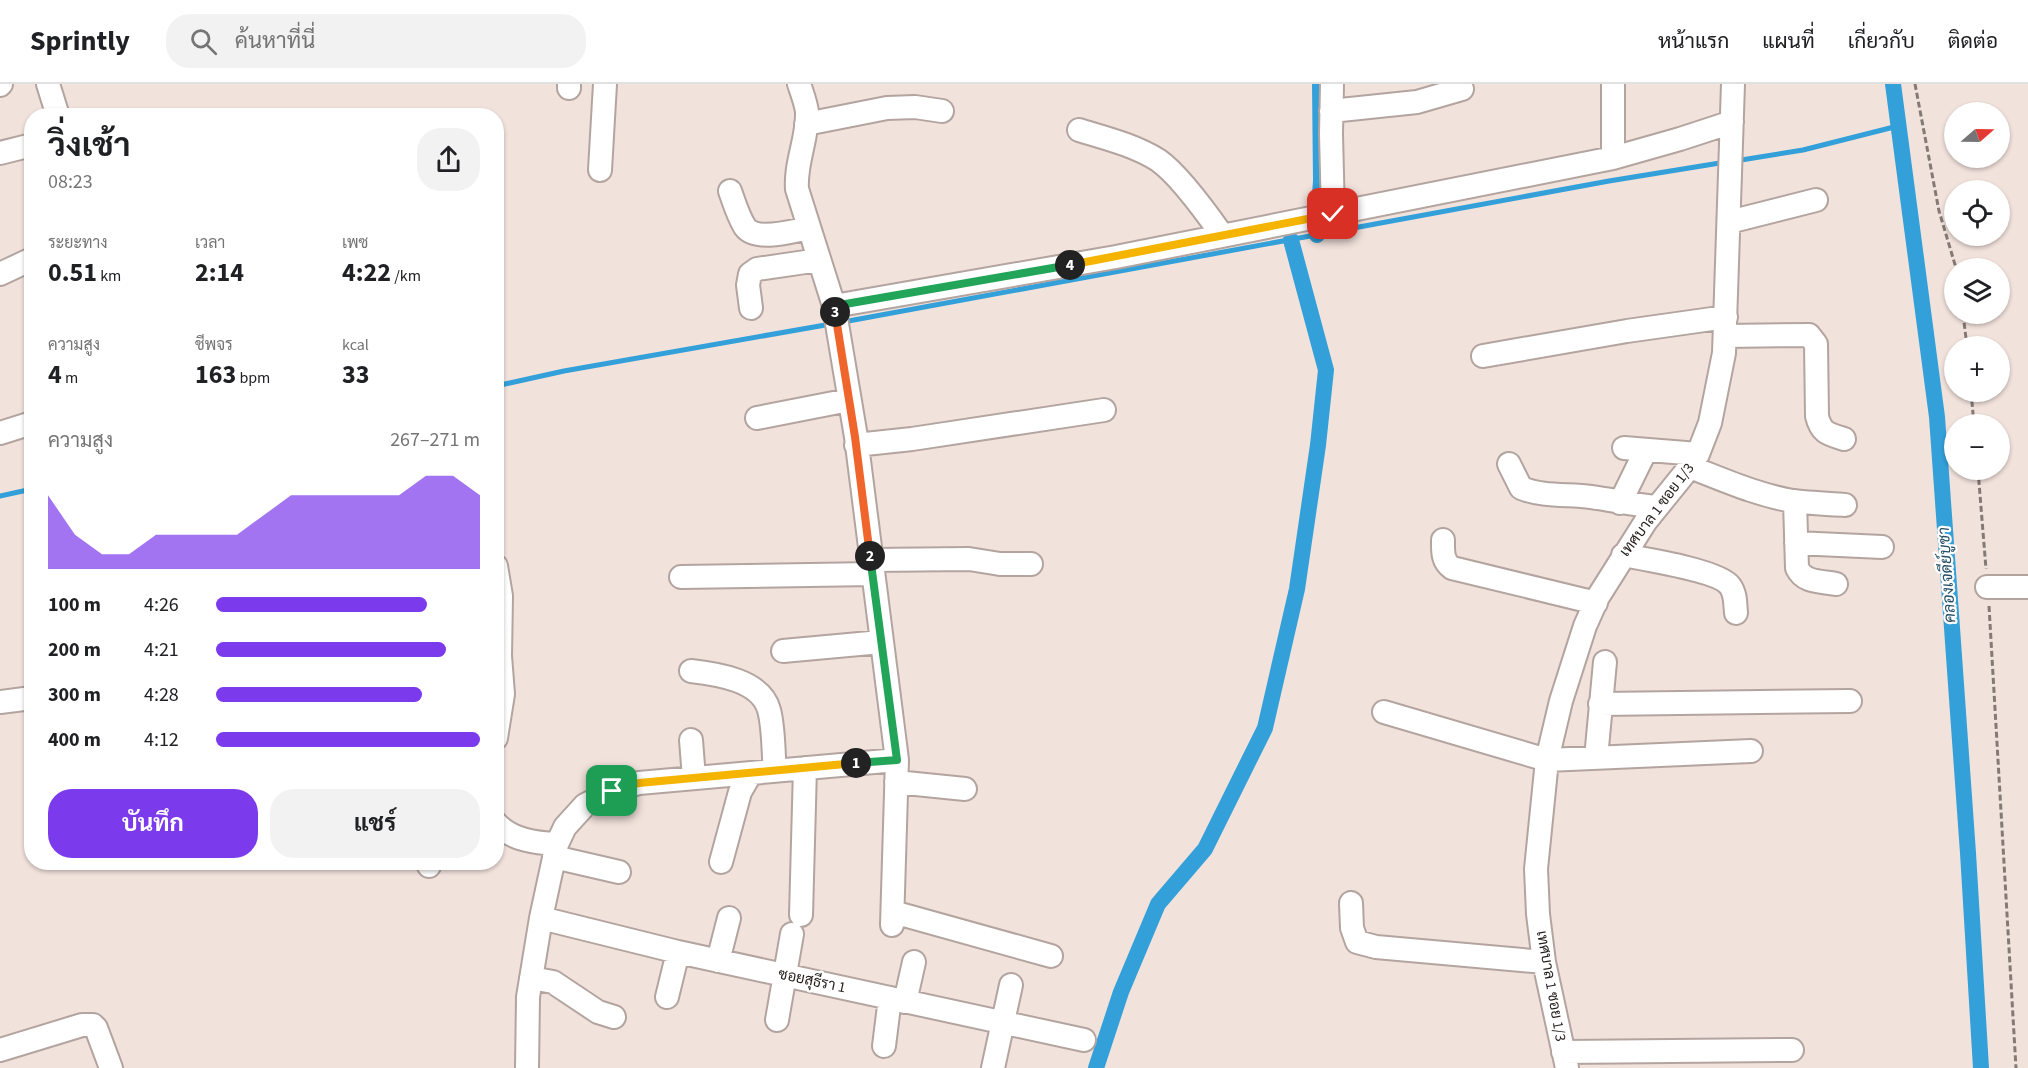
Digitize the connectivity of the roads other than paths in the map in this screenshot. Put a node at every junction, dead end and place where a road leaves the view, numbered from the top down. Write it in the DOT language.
graph roads {
  1 [pos="48,84"];
  2 [pos="605,84"];
  3 [pos="799,84"];
  4 [pos="1332,84"];
  5 [pos="1613,84"];
  6 [pos="1733,84"];
  7 [pos="1462,89"];
  8 [pos="56,108"];
  9 [pos="942,111"];
  10 [pos="1331,111"];
  11 [pos="806,124"];
  12 [pos="1732,129"];
  13 [pos="1078,130"];
  14 [pos="24,147"];
  15 [pos="0,153"];
  16 [pos="1613,158"];
  17 [pos="600,170"];
  18 [pos="730,191"];
  19 [pos="1816,200"];
  20 [pos="1324,216"];
  21 [pos="1729,222"];
  22 [pos="809,228"];
  23 [pos="1222,236"];
  24 [pos="819,260"];
  25 [pos="24,263"];
  26 [pos="0,274"];
  27 [pos="752,308"];
  28 [pos="836,316"];
  29 [pos="1725,327"];
  30 [pos="1483,356"];
  31 [pos="849,400"];
  32 [pos="1104,410"];
  33 [pos="757,418"];
  34 [pos="24,426"];
  35 [pos="0,433"];
  36 [pos="1844,439"];
  37 [pos="856,445"];
  38 [pos="1694,460"];
  39 [pos="1509,464"];
  40 [pos="1795,501"];
  41 [pos="1620,503"];
  42 [pos="1845,505"];
  43 [pos="1656,507"];
  44 [pos="1443,540"];
  45 [pos="1796,543"];
  46 [pos="1882,547"];
  47 [pos="1623,555"];
  48 [pos="1031,564"];
  49 [pos="872,567"];
  50 [pos="681,577"];
  51 [pos="1836,584"];
  52 [pos="1988,586"];
  53 [pos="2028,587"];
  54 [pos="1596,603"];
  55 [pos="1736,613"];
  56 [pos="881,642"];
  57 [pos="783,651"];
  58 [pos="1605,662"];
  59 [pos="691,671"];
  60 [pos="24,699"];
  61 [pos="1851,701"];
  62 [pos="0,702"];
  63 [pos="1600,704"];
  64 [pos="1384,712"];
  65 [pos="691,740"];
  66 [pos="1751,750"];
  67 [pos="1596,758"];
  68 [pos="1547,760"];
  69 [pos="805,768"];
  70 [pos="775,771"];
  71 [pos="897,771"];
  72 [pos="751,773"];
  73 [pos="694,778"];
  74 [pos="964,789"];
  75 [pos="504,830"];
  76 [pos="556,850"];
  77 [pos="721,862"];
  78 [pos="619,872"];
  79 [pos="1351,903"];
  80 [pos="541,918"];
  81 [pos="729,918"];
  82 [pos="678,952"];
  83 [pos="1051,956"];
  84 [pos="718,961"];
  85 [pos="914,962"];
  86 [pos="1544,962"];
  87 [pos="784,975"];
  88 [pos="531,978"];
  89 [pos="1011,985"];
  90 [pos="667,997"];
  91 [pos="898,1000"];
  92 [pos="614,1017"];
  93 [pos="777,1020"];
  94 [pos="1003,1023"];
  95 [pos="1084,1040"];
  96 [pos="884,1046"];
  97 [pos="1792,1050"];
  98 [pos="6,1055"];
  99 [pos="1565,1060"];
  100 [pos="111,1068"];
  101 [pos="527,1068"];
  102 [pos="993,1068"];
  1 -- 8 [label="street"];
  2 -- 17 [label="street"];
  3 -- 11 [label="street"];
  4 -- 10 [label="street"];
  5 -- 16 [label="street"];
  6 -- 12 [label="street, เทศบาล 1 ซอย 1/3"];
  7 -- 10 [label="street"];
  9 -- 11 [label="street"];
  10 -- 20 [label="street"];
  11 -- 22 [label="street"];
  12 -- 16 [label="street"];
  12 -- 21 [label="street, เทศบาล 1 ซอย 1/3"];
  13 -- 23 [label="street"];
  14 -- 15 [label="street"];
  16 -- 20 [label="street"];
  18 -- 22 [label="street"];
  19 -- 21 [label="street"];
  20 -- 23 [label="street"];
  21 -- 29 [label="street, เทศบาล 1 ซอย 1/3"];
  22 -- 24 [label="street"];
  23 -- 28 [label="street"];
  24 -- 27 [label="street"];
  24 -- 28 [label="street"];
  25 -- 26 [label="street"];
  28 -- 31 [label="street"];
  29 -- 30 [label="street"];
  29 -- 36 [label="street"];
  29 -- 38 [label="street, เทศบาล 1 ซอย 1/3"];
  31 -- 33 [label="street"];
  31 -- 37 [label="street"];
  32 -- 37 [label="street"];
  34 -- 35 [label="street"];
  37 -- 49 [label="street"];
  38 -- 40 [label="street"];
  38 -- 41 [label="street"];
  38 -- 43 [label="street, เทศบาล 1 ซอย 1/3"];
  39 -- 41 [label="street"];
  40 -- 42 [label="street"];
  40 -- 45 [label="street"];
  41 -- 43 [label="street"];
  43 -- 47 [label="street, เทศบาล 1 ซอย 1/3"];
  44 -- 54 [label="street"];
  45 -- 46 [label="street"];
  45 -- 51 [label="street"];
  47 -- 54 [label="street, เทศบาล 1 ซอย 1/3"];
  47 -- 55 [label="street"];
  48 -- 49 [label="street"];
  49 -- 50 [label="street"];
  49 -- 56 [label="street"];
  52 -- 53 [label="street"];
  54 -- 68 [label="street, เทศบาล 1 ซอย 1/3"];
  56 -- 57 [label="street"];
  56 -- 71 [label="street"];
  58 -- 63 [label="street"];
  59 -- 70 [label="street"];
  60 -- 62 [label="street"];
  61 -- 63 [label="street"];
  63 -- 67 [label="street"];
  64 -- 68 [label="street"];
  65 -- 73 [label="street"];
  66 -- 67 [label="street"];
  67 -- 68 [label="street"];
  68 -- 86 [label="street, เทศบาล 1 ซอย 1/3"];
  69 -- 70 [label="street"];
  69 -- 71 [label="street"];
  69 -- 87 [label="street"];
  70 -- 72 [label="street"];
  71 -- 74 [label="street"];
  71 -- 83 [label="street"];
  72 -- 73 [label="street"];
  72 -- 77 [label="street"];
  73 -- 76 [label="street"];
  75 -- 76 [label="street"];
  76 -- 78 [label="street"];
  76 -- 80 [label="street"];
  79 -- 86 [label="street"];
  80 -- 82 [label="street, ซอยสุธีรา 1"];
  80 -- 88 [label="street"];
  81 -- 84 [label="street"];
  82 -- 84 [label="street, ซอยสุธีรา 1"];
  82 -- 90 [label="street"];
  84 -- 87 [label="street, ซอยสุธีรา 1"];
  85 -- 91 [label="street"];
  86 -- 99 [label="street, เทศบาล 1 ซอย 1/3"];
  87 -- 91 [label="street, ซอยสุธีรา 1"];
  87 -- 93 [label="street"];
  88 -- 92 [label="street"];
  88 -- 101 [label="street"];
  89 -- 94 [label="street"];
  91 -- 94 [label="street, ซอยสุธีรา 1"];
  91 -- 96 [label="street"];
  94 -- 95 [label="street, ซอยสุธีรา 1"];
  94 -- 102 [label="street"];
  97 -- 99 [label="street"];
  98 -- 100 [label="street"];
}
